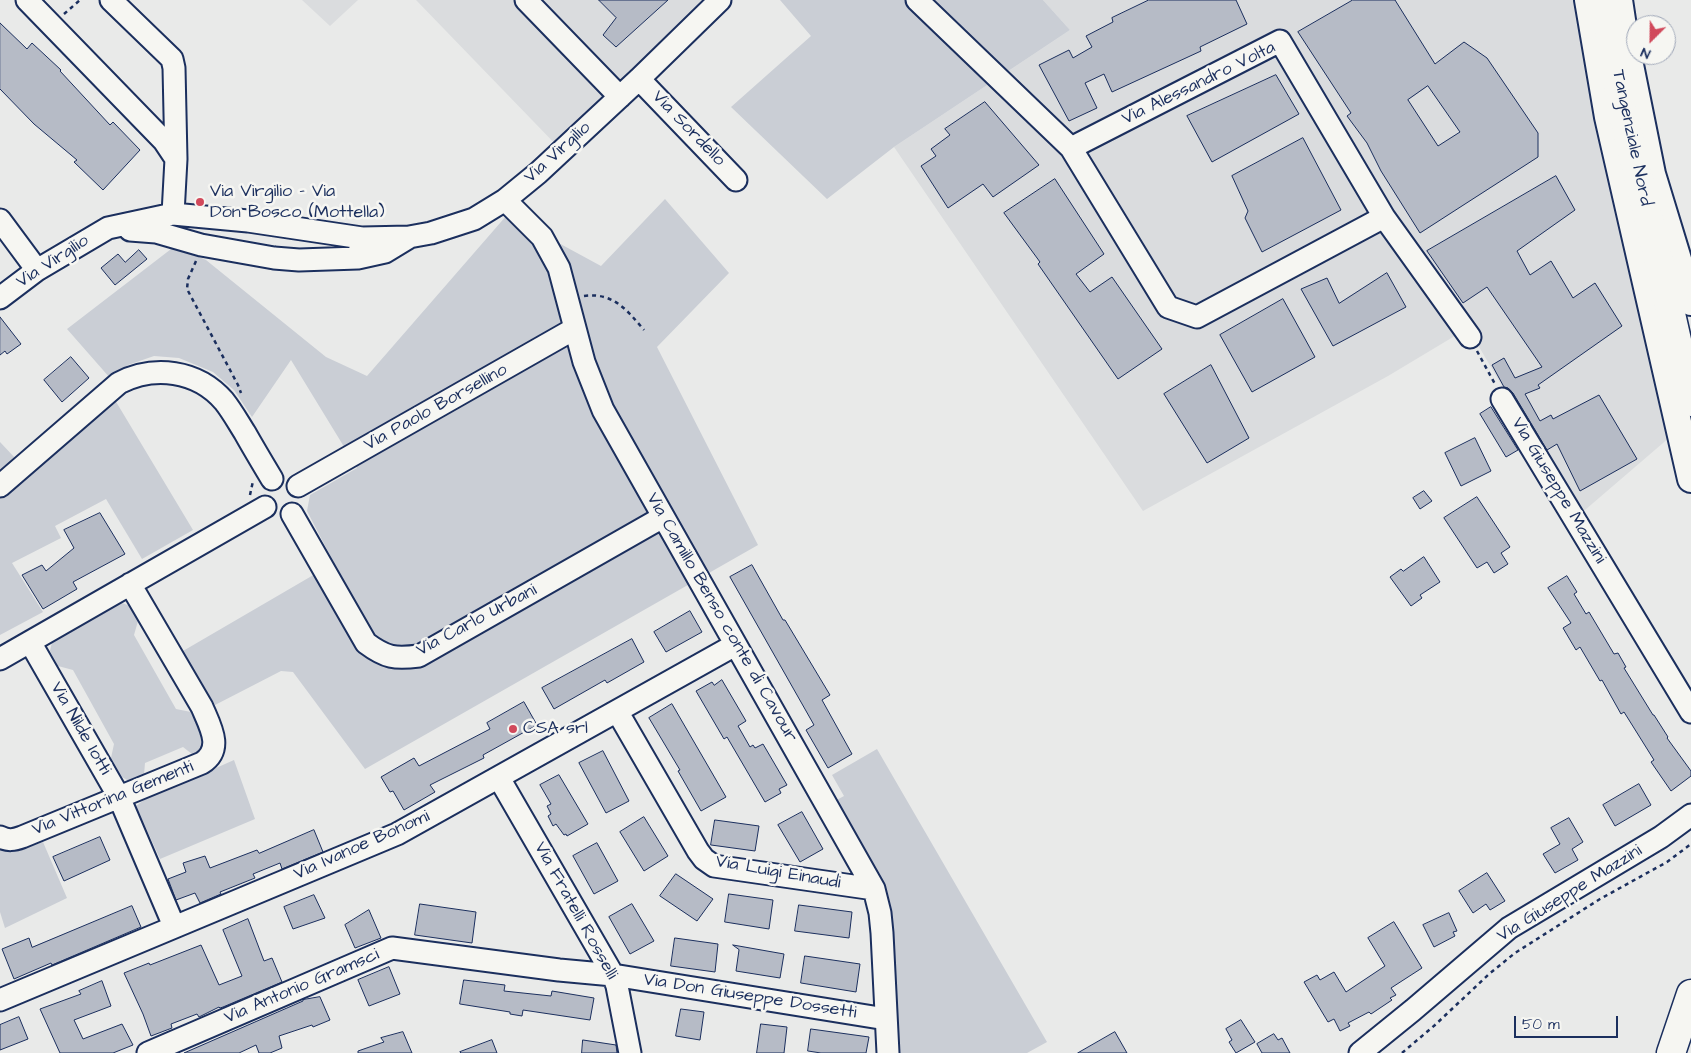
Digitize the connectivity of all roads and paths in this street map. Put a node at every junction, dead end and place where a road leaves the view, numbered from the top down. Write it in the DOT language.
graph roads {
  1 [pos="27,0"];
  2 [pos="80,0"];
  3 [pos="111,0"];
  4 [pos="526,0"];
  5 [pos="720,0"];
  6 [pos="917,0"];
  7 [pos="1588,0"];
  8 [pos="1604,0"];
  9 [pos="1619,0"];
  10 [pos="53,25"];
  11 [pos="639,79"];
  12 [pos="620,97"];
  13 [pos="172,146"];
  14 [pos="1071,148"];
  15 [pos="736,180"];
  16 [pos="505,200"];
  17 [pos="173,214"];
  18 [pos="1384,217"];
  19 [pos="0,220"];
  20 [pos="108,228"];
  21 [pos="202,245"];
  22 [pos="360,248"];
  23 [pos="37,270"];
  24 [pos="1662,274"];
  25 [pos="0,298"];
  26 [pos="1691,302"];
  27 [pos="574,330"];
  28 [pos="1470,337"];
  29 [pos="1691,354"];
  30 [pos="1502,398"];
  31 [pos="244,401"];
  32 [pos="1691,402"];
  33 [pos="272,479"];
  34 [pos="1691,479"];
  35 [pos="0,486"];
  36 [pos="298,486"];
  37 [pos="265,507"];
  38 [pos="292,514"];
  39 [pos="663,517"];
  40 [pos="130,584"];
  41 [pos="30,642"];
  42 [pos="735,645"];
  43 [pos="0,659"];
  44 [pos="617,711"];
  45 [pos="1691,712"];
  46 [pos="499,778"];
  47 [pos="119,797"];
  48 [pos="1691,815"];
  49 [pos="0,837"];
  50 [pos="1691,844"];
  51 [pos="874,889"];
  52 [pos="174,926"];
  53 [pos="599,950"];
  54 [pos="580,972"];
  55 [pos="613,975"];
  56 [pos="1691,994"];
  57 [pos="0,1000"];
  58 [pos="886,1019"];
  59 [pos="1691,1036"];
  60 [pos="148,1053"];
  61 [pos="630,1053"];
  62 [pos="888,1053"];
  63 [pos="1360,1053"];
  64 [pos="1402,1053"];
  65 [pos="1671,1053"];
  66 [pos="1686,1053"];
  1 -- 10 [label="street"];
  2 -- 10 [label="path"];
  3 -- 13 [label="street"];
  4 -- 12 [label="street"];
  5 -- 11 [label="street, Via Virgilio"];
  6 -- 14 [label="street"];
  7 -- 34 [label="main road"];
  8 -- 24 [label="highway, Tangenziale Nord"];
  9 -- 26 [label="main road"];
  10 -- 13 [label="street"];
  11 -- 12 [label="street, Via Virgilio"];
  11 -- 15 [label="street, Via Sordello"];
  12 -- 16 [label="street, Via Virgilio"];
  13 -- 17 [label="street"];
  14 -- 18 [label="street"];
  14 -- 18 [label="street, Via Alessandro Volta"];
  16 -- 22 [label="street, Via Virgilio"];
  16 -- 27 [label="street, Via Camillo Benso conte di Cavour"];
  17 -- 20 [label="street, Via Virgilio"];
  17 -- 22 [label="street, Via Virgilio"];
  18 -- 28 [label="street, Via Alessandro Volta"];
  19 -- 23 [label="street"];
  20 -- 21 [label="street, Via Virgilio"];
  20 -- 23 [label="street, Via Virgilio"];
  21 -- 22 [label="street, Via Virgilio"];
  21 -- 31 [label="path"];
  23 -- 25 [label="street, Via Virgilio"];
  24 -- 29 [label="highway, Tangenziale Nord"];
  24 -- 32 [label="highway, Tangenziale Nord"];
  27 -- 36 [label="street, Via Paolo Borsellino"];
  27 -- 39 [label="street, Via Camillo Benso conte di Cavour"];
  28 -- 30 [label="path"];
  30 -- 45 [label="street, Via Giuseppe Mazzini"];
  33 -- 35 [label="street"];
  33 -- 36 [label="street"];
  33 -- 37 [label="street"];
  36 -- 38 [label="street"];
  37 -- 38 [label="street"];
  37 -- 40 [label="street"];
  38 -- 39 [label="street, Via Carlo Urbani"];
  39 -- 42 [label="street, Via Camillo Benso conte di Cavour"];
  40 -- 41 [label="street"];
  40 -- 47 [label="street, Via Vittorina Gementi"];
  41 -- 43 [label="street"];
  41 -- 47 [label="street, Via Nilde Iotti"];
  42 -- 44 [label="street, Via Ivanoe Bonomi"];
  42 -- 51 [label="street, Via Camillo Benso conte di Cavour"];
  44 -- 46 [label="street, Via Ivanoe Bonomi"];
  44 -- 51 [label="street, Via Luigi Einaudi"];
  46 -- 52 [label="street, Via Ivanoe Bonomi"];
  46 -- 53 [label="street, Via Fratelli Rosselli"];
  47 -- 49 [label="street, Via Vittorina Gementi"];
  47 -- 52 [label="street, Via Nilde Iotti"];
  48 -- 63 [label="street, Via Giuseppe Mazzini"];
  50 -- 64 [label="path"];
  51 -- 58 [label="street, Via Camillo Benso conte di Cavour"];
  52 -- 57 [label="street, Via Ivanoe Bonomi"];
  53 -- 54 [label="street"];
  53 -- 55 [label="street, Via Fratelli Rosselli"];
  54 -- 55 [label="street, Via Antonio Gramsci"];
  54 -- 60 [label="street, Via Antonio Gramsci"];
  55 -- 58 [label="street, Via Don Giuseppe Dossetti"];
  55 -- 61 [label="street, Via Fratelli Rosselli"];
  56 -- 65 [label="highway"];
  58 -- 62 [label="street, Via Camillo Benso conte di Cavour"];
  59 -- 66 [label="highway"];
}
